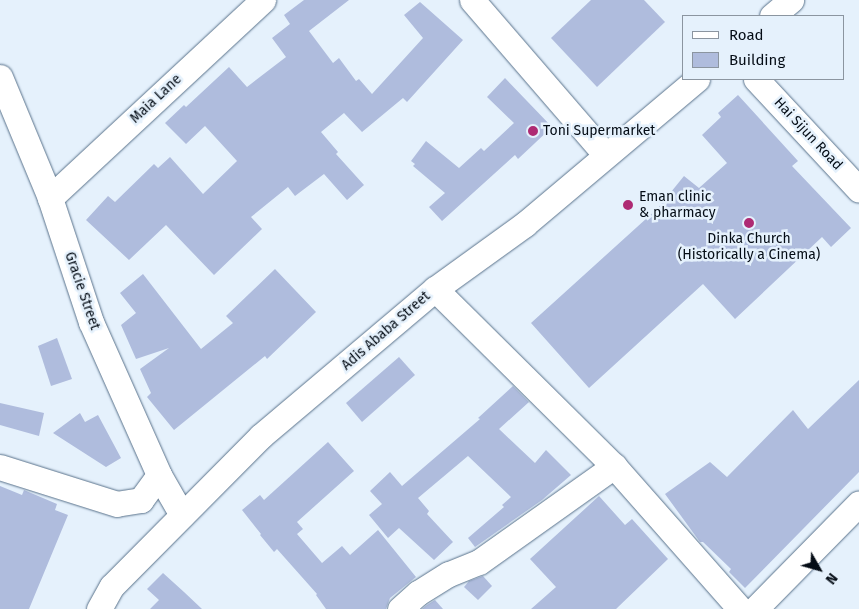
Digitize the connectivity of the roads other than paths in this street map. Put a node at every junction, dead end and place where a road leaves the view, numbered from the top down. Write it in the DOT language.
graph roads {
  1 [pos="263,0"];
  2 [pos="472,0"];
  3 [pos="791,0"];
  4 [pos="773,15"];
  5 [pos="0,77"];
  6 [pos="696,80"];
  7 [pos="757,80"];
  8 [pos="605,154"];
  9 [pos="859,190"];
  10 [pos="50,198"];
  11 [pos="435,289"];
  12 [pos="614,466"];
  13 [pos="0,467"];
  14 [pos="159,475"];
  15 [pos="859,502"];
  16 [pos="182,515"];
  17 [pos="99,609"];
  18 [pos="400,609"];
  19 [pos="740,609"];
  20 [pos="756,609"];
  1 -- 10 [label="street, Maia Lane"];
  2 -- 8 [label="street"];
  3 -- 4 [label="street"];
  5 -- 10 [label="street, Gracie Street"];
  6 -- 8 [label="street, Adis Ababa Street"];
  7 -- 9 [label="street, Hai Sijun Road"];
  8 -- 11 [label="street, Adis Ababa Street"];
  10 -- 14 [label="street, Gracie Street"];
  11 -- 12 [label="street"];
  11 -- 16 [label="street, Adis Ababa Street"];
  12 -- 18 [label="street"];
  12 -- 19 [label="street"];
  13 -- 14 [label="street"];
  14 -- 16 [label="street, Gracie Street"];
  15 -- 20 [label="street"];
  16 -- 17 [label="street, Adis Ababa Street"];
}
